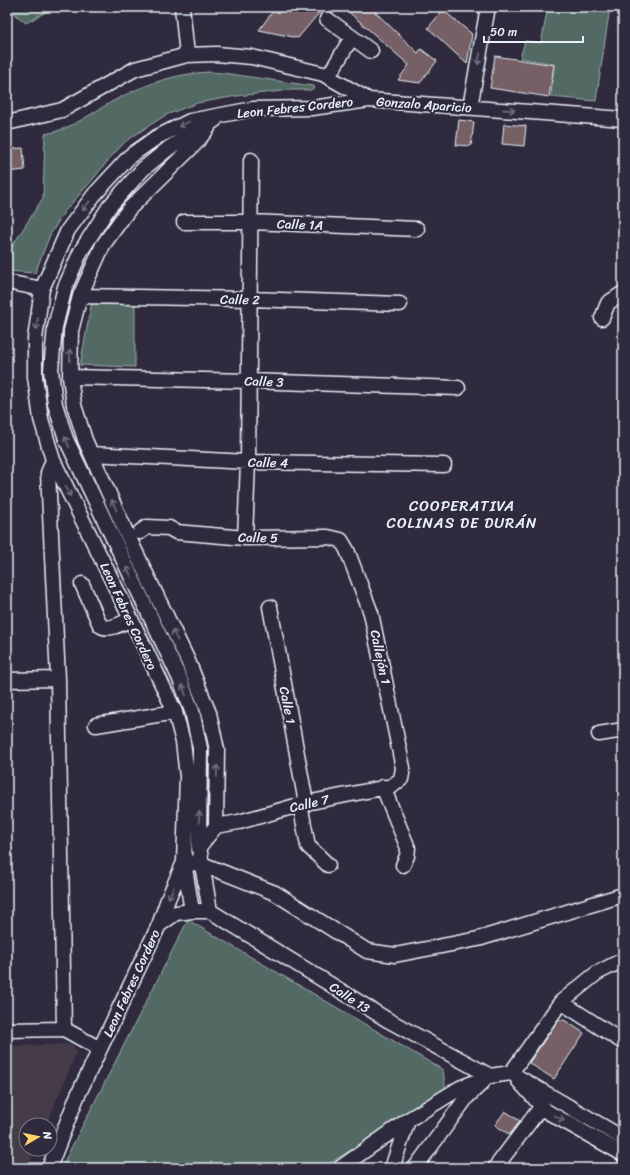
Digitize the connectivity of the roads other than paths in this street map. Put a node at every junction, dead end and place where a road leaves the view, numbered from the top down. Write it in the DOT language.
graph roads {
  1 [pos="182,7"];
  2 [pos="487,8"];
  3 [pos="327,19"];
  4 [pos="352,37"];
  5 [pos="371,51"];
  6 [pos="187,55"];
  7 [pos="328,77"];
  8 [pos="368,100"];
  9 [pos="470,107"];
  10 [pos="217,118"];
  11 [pos="623,119"];
  12 [pos="7,124"];
  13 [pos="154,140"];
  14 [pos="164,153"];
  15 [pos="251,160"];
  16 [pos="184,222"];
  17 [pos="251,222"];
  18 [pos="416,229"];
  19 [pos="7,282"];
  20 [pos="42,289"];
  21 [pos="623,293"];
  22 [pos="80,296"];
  23 [pos="250,298"];
  24 [pos="400,304"];
  25 [pos="602,318"];
  26 [pos="70,377"];
  27 [pos="248,381"];
  28 [pos="458,388"];
  29 [pos="91,454"];
  30 [pos="54,460"];
  31 [pos="248,462"];
  32 [pos="444,465"];
  33 [pos="110,531"];
  34 [pos="126,532"];
  35 [pos="245,538"];
  36 [pos="93,540"];
  37 [pos="341,540"];
  38 [pos="82,584"];
  39 [pos="270,607"];
  40 [pos="131,620"];
  41 [pos="58,679"];
  42 [pos="7,680"];
  43 [pos="175,712"];
  44 [pos="96,724"];
  45 [pos="623,730"];
  46 [pos="599,734"];
  47 [pos="401,779"];
  48 [pos="383,787"];
  49 [pos="303,804"];
  50 [pos="216,826"];
  51 [pos="199,846"];
  52 [pos="184,862"];
  53 [pos="202,864"];
  54 [pos="328,865"];
  55 [pos="402,865"];
  56 [pos="623,895"];
  57 [pos="192,911"];
  58 [pos="210,911"];
  59 [pos="159,925"];
  60 [pos="623,960"];
  61 [pos="561,1002"];
  62 [pos="64,1029"];
  63 [pos="7,1030"];
  64 [pos="623,1042"];
  65 [pos="100,1049"];
  66 [pos="512,1072"];
  67 [pos="490,1076"];
  68 [pos="541,1107"];
  69 [pos="408,1120"];
  70 [pos="622,1146"];
  71 [pos="49,1168"];
  72 [pos="340,1168"];
  73 [pos="392,1168"];
  74 [pos="415,1168"];
  75 [pos="495,1168"];
  1 -- 6 [label="street"];
  2 -- 9 [label="street, one-way"];
  3 -- 4 [label="street"];
  4 -- 5 [label="street"];
  4 -- 7 [label="street"];
  6 -- 7 [label="street, Gonzalo Aparicio"];
  6 -- 12 [label="street, Gonzalo Aparicio"];
  7 -- 8 [label="street, Gonzalo Aparicio"];
  8 -- 9 [label="street, Gonzalo Aparicio"];
  8 -- 10 [label="street, Leon Febres Cordero"];
  9 -- 11 [label="street, Gonzalo Aparicio, one-way"];
  10 -- 13 [label="street, Leon Febres Cordero, one-way"];
  10 -- 14 [label="street, Leon Febres Cordero"];
  10 -- 22 [label="street"];
  13 -- 14 [label="street"];
  13 -- 20 [label="street, Leon Febres Cordero, one-way"];
  33 -- 14 [label="street, Leon Febres Cordero, one-way"];
  15 -- 17 [label="street"];
  16 -- 17 [label="street, Calle 1A"];
  17 -- 18 [label="street, Calle 1A"];
  17 -- 23 [label="street"];
  19 -- 20 [label="street"];
  20 -- 30 [label="street, Leon Febres Cordero, one-way"];
  21 -- 25 [label="street"];
  22 -- 23 [label="street, Calle 2"];
  26 -- 22 [label="street, one-way"];
  23 -- 24 [label="street, Calle 2"];
  23 -- 27 [label="street"];
  26 -- 27 [label="street, Calle 3"];
  26 -- 29 [label="street"];
  27 -- 28 [label="street, Calle 3"];
  27 -- 31 [label="street"];
  29 -- 31 [label="street, Calle 4"];
  34 -- 29 [label="street, one-way"];
  30 -- 36 [label="street, Leon Febres Cordero, one-way"];
  30 -- 41 [label="street"];
  31 -- 32 [label="street, Calle 4"];
  31 -- 35 [label="street"];
  33 -- 34 [label="street, Calle 5"];
  33 -- 36 [label="street"];
  51 -- 33 [label="street, Leon Febres Cordero, one-way"];
  34 -- 35 [label="street, Calle 5"];
  50 -- 34 [label="street, one-way"];
  35 -- 37 [label="street, Calle 5"];
  36 -- 40 [label="street, Leon Febres Cordero"];
  37 -- 47 [label="street, Callejón 1"];
  38 -- 40 [label="street"];
  39 -- 49 [label="street, Calle 1"];
  40 -- 43 [label="street, Leon Febres Cordero"];
  41 -- 42 [label="street"];
  41 -- 62 [label="street"];
  43 -- 44 [label="street"];
  43 -- 52 [label="street, Leon Febres Cordero"];
  45 -- 46 [label="street"];
  47 -- 48 [label="street, Calle 7"];
  48 -- 49 [label="street, Calle 7"];
  48 -- 55 [label="street"];
  49 -- 50 [label="street, Calle 7"];
  49 -- 54 [label="street, Calle 1"];
  50 -- 51 [label="street"];
  51 -- 53 [label="street, Leon Febres Cordero"];
  52 -- 53 [label="street"];
  52 -- 57 [label="street, Leon Febres Cordero"];
  52 -- 59 [label="street, one-way"];
  53 -- 56 [label="street"];
  53 -- 58 [label="street, Leon Febres Cordero"];
  57 -- 58 [label="street"];
  57 -- 59 [label="street, Leon Febres Cordero"];
  58 -- 67 [label="street, Calle 13"];
  59 -- 65 [label="street, Leon Febres Cordero"];
  60 -- 61 [label="street"];
  61 -- 64 [label="street"];
  61 -- 66 [label="street"];
  62 -- 63 [label="street"];
  62 -- 65 [label="street"];
  65 -- 71 [label="street, Leon Febres Cordero"];
  66 -- 67 [label="street"];
  66 -- 68 [label="street"];
  66 -- 70 [label="street"];
  67 -- 69 [label="street"];
  67 -- 74 [label="street"];
  68 -- 70 [label="street, one-way"];
  68 -- 75 [label="street"];
  69 -- 72 [label="street"];
  69 -- 73 [label="street"];
}
